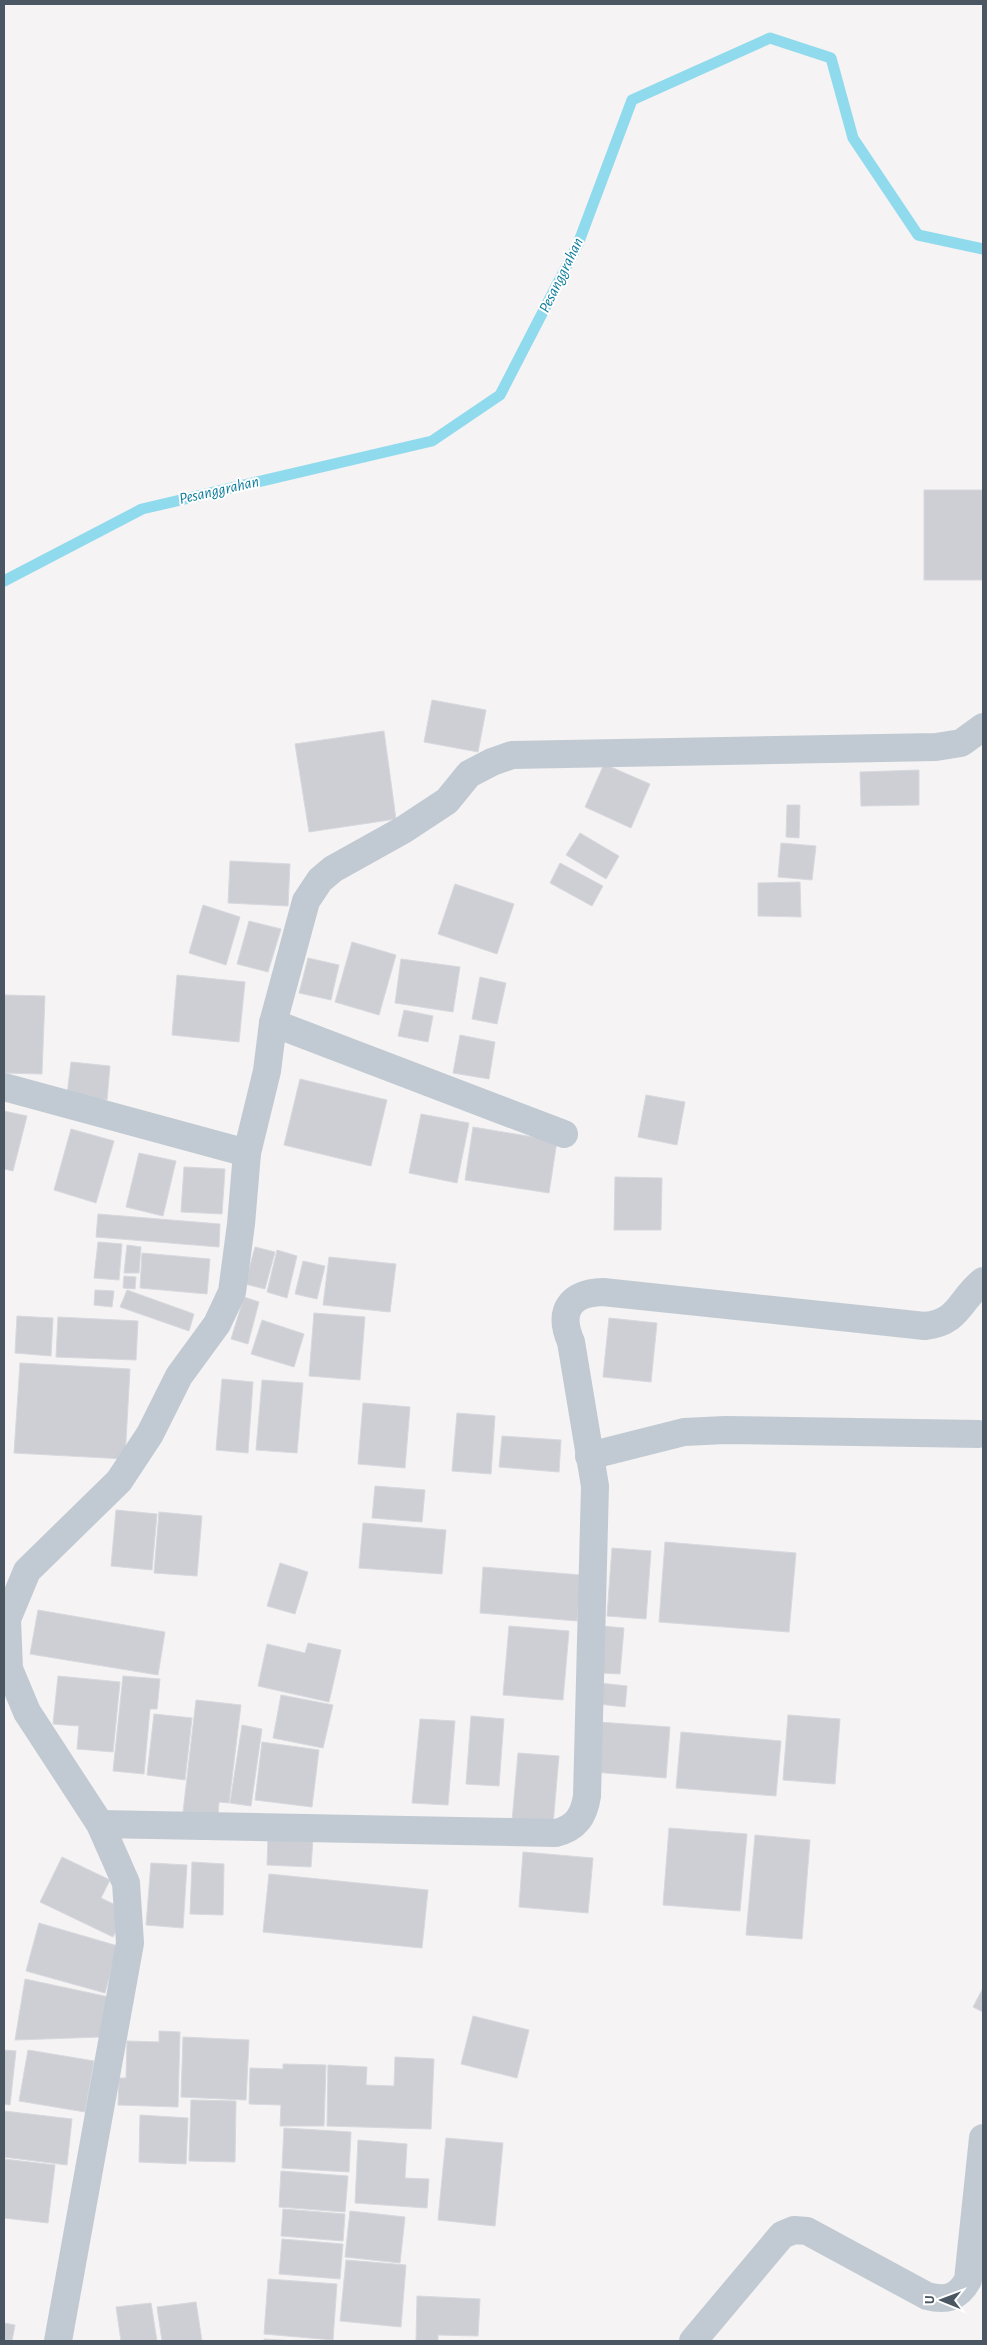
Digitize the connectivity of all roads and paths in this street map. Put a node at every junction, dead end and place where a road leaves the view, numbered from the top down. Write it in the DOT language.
graph roads {
  1 [pos="983,727"];
  2 [pos="273,1024"];
  3 [pos="4,1087"];
  4 [pos="564,1134"];
  5 [pos="247,1153"];
  6 [pos="983,1281"];
  7 [pos="979,1434"];
  8 [pos="589,1456"];
  9 [pos="100,1824"];
  10 [pos="983,2138"];
  11 [pos="58,2341"];
  12 [pos="693,2341"];
  1 -- 2 [label="street"];
  2 -- 4 [label="street"];
  2 -- 5 [label="street"];
  3 -- 5 [label="street"];
  5 -- 9 [label="street"];
  6 -- 8 [label="street"];
  7 -- 8 [label="street"];
  8 -- 9 [label="street"];
  9 -- 11 [label="street"];
  10 -- 12 [label="street"];
}
